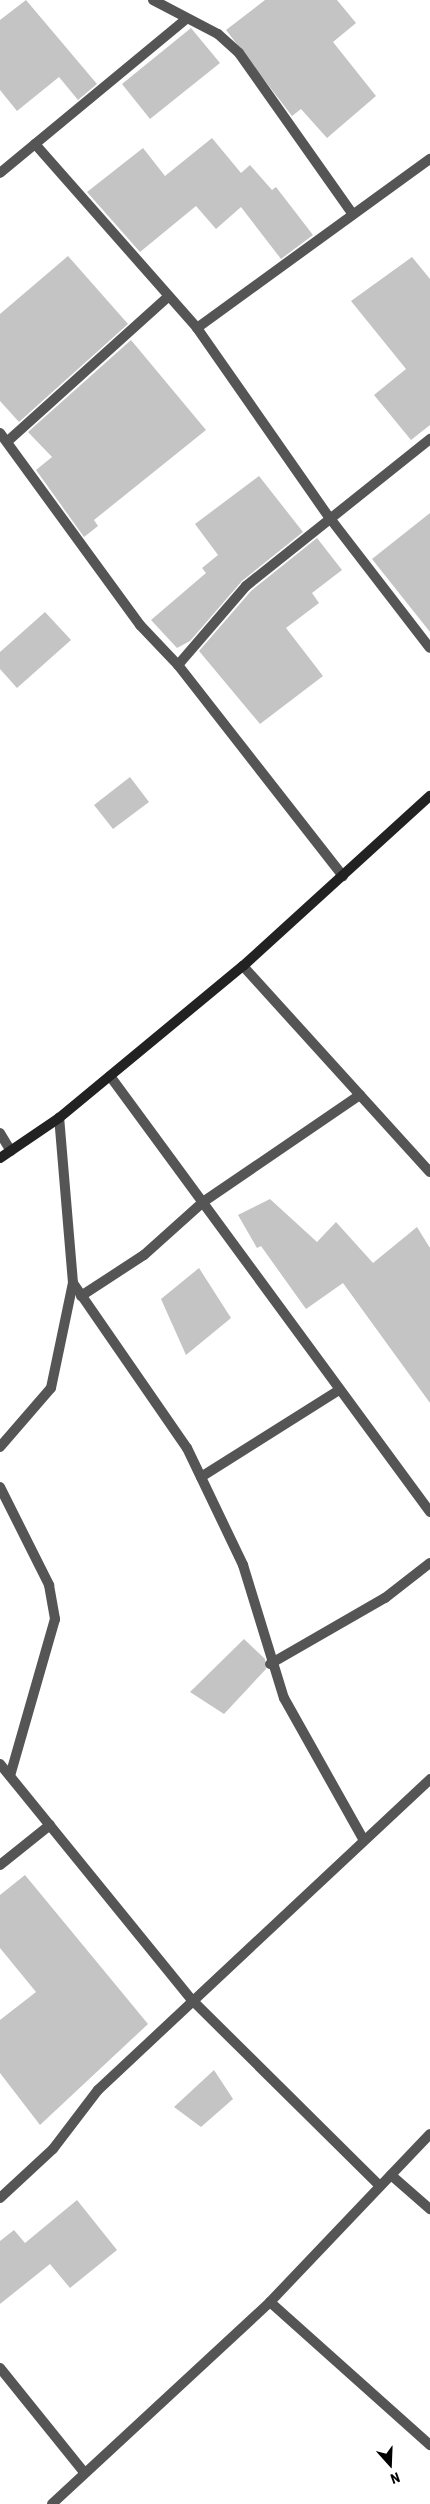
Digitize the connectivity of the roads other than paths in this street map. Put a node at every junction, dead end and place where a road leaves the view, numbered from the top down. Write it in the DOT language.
graph roads {
  1 [pos="153,0"];
  2 [pos="185,20"];
  3 [pos="35,144"];
  4 [pos="430,159"];
  5 [pos="0,173"];
  6 [pos="352,213"];
  7 [pos="168,297"];
  8 [pos="198,328"];
  9 [pos="0,433"];
  10 [pos="430,439"];
  11 [pos="9,440"];
  12 [pos="329,517"];
  13 [pos="430,648"];
  14 [pos="178,665"];
  15 [pos="430,796"];
  16 [pos="343,876"];
  17 [pos="243,966"];
  18 [pos="110,1076"];
  19 [pos="360,1094"];
  20 [pos="59,1118"];
  21 [pos="0,1133"];
  22 [pos="11,1151"];
  23 [pos="0,1158"];
  24 [pos="430,1172"];
  25 [pos="203,1202"];
  26 [pos="72,1283"];
  27 [pos="81,1296"];
  28 [pos="338,1390"];
  29 [pos="0,1446"];
  30 [pos="201,1477"];
  31 [pos="0,1488"];
  32 [pos="430,1512"];
  33 [pos="430,1563"];
  34 [pos="270,1664"];
  35 [pos="0,1764"];
  36 [pos="10,1776"];
  37 [pos="430,1780"];
  38 [pos="50,1825"];
  39 [pos="362,1839"];
  40 [pos="0,1865"];
  41 [pos="192,2000"];
  42 [pos="430,2134"];
  43 [pos="391,2175"];
  44 [pos="380,2186"];
  45 [pos="0,2198"];
  46 [pos="430,2209"];
  47 [pos="270,2302"];
  48 [pos="0,2368"];
  49 [pos="430,2446"];
  50 [pos="84,2472"];
  51 [pos="52,2504"];
  1 -- 2 [label="street"];
  2 -- 3 [label="street"];
  2 -- 6 [label="street"];
  3 -- 5 [label="street"];
  3 -- 7 [label="street"];
  4 -- 6 [label="street"];
  6 -- 8 [label="street"];
  7 -- 8 [label="street"];
  7 -- 11 [label="street"];
  8 -- 12 [label="street"];
  9 -- 11 [label="street"];
  10 -- 12 [label="street"];
  11 -- 14 [label="street"];
  12 -- 13 [label="street"];
  12 -- 14 [label="street"];
  14 -- 16 [label="street"];
  15 -- 16 [label="street"];
  16 -- 17 [label="street"];
  17 -- 18 [label="street"];
  17 -- 19 [label="street"];
  18 -- 20 [label="street"];
  18 -- 25 [label="street"];
  19 -- 24 [label="street"];
  19 -- 25 [label="street"];
  20 -- 22 [label="street"];
  20 -- 26 [label="street"];
  21 -- 22 [label="street"];
  22 -- 23 [label="street"];
  25 -- 27 [label="street"];
  25 -- 28 [label="street"];
  26 -- 27 [label="street"];
  26 -- 29 [label="street"];
  27 -- 30 [label="street"];
  28 -- 30 [label="street"];
  28 -- 32 [label="street"];
  30 -- 34 [label="street"];
  31 -- 36 [label="street"];
  33 -- 34 [label="street"];
  34 -- 39 [label="street"];
  35 -- 36 [label="street"];
  36 -- 38 [label="street"];
  37 -- 39 [label="street"];
  38 -- 40 [label="street"];
  38 -- 41 [label="street"];
  39 -- 41 [label="street"];
  41 -- 44 [label="street"];
  41 -- 45 [label="street"];
  42 -- 43 [label="street"];
  43 -- 44 [label="street"];
  43 -- 46 [label="street"];
  44 -- 47 [label="street"];
  47 -- 49 [label="street"];
  47 -- 50 [label="street"];
  48 -- 50 [label="street"];
  50 -- 51 [label="street"];
}
